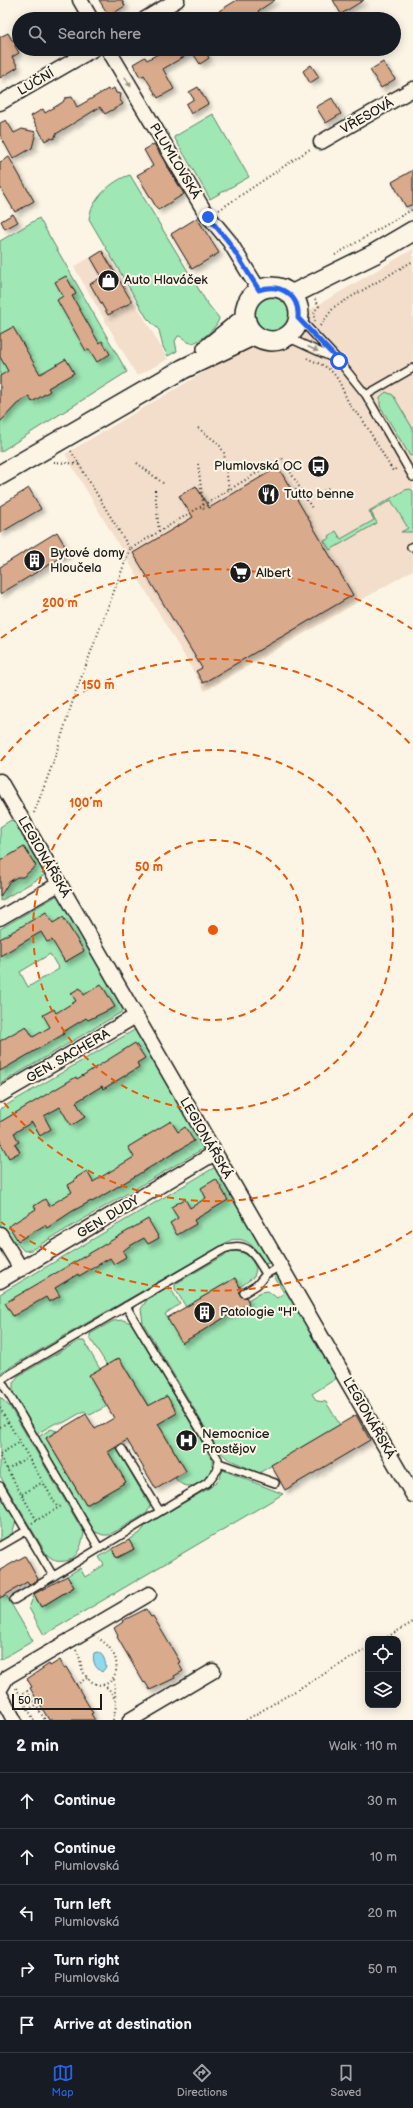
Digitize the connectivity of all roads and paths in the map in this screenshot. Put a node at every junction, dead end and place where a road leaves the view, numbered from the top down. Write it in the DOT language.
graph roads {
  1 [pos="80,0"];
  2 [pos="177,0"];
  3 [pos="87,12"];
  4 [pos="157,12"];
  5 [pos="82,56"];
  6 [pos="112,56"];
  7 [pos="413,89"];
  8 [pos="0,102"];
  9 [pos="322,142"];
  10 [pos="413,209"];
  11 [pos="208,217"];
  12 [pos="413,231"];
  13 [pos="330,258"];
  14 [pos="256,284"];
  15 [pos="297,300"];
  16 [pos="238,324"];
  17 [pos="318,328"];
  18 [pos="254,335"];
  19 [pos="287,337"];
  20 [pos="304,355"];
  21 [pos="339,361"];
  22 [pos="413,368"];
  23 [pos="183,369"];
  24 [pos="366,395"];
  25 [pos="198,428"];
  26 [pos="70,450"];
  27 [pos="48,462"];
  28 [pos="405,462"];
  29 [pos="137,463"];
  30 [pos="79,464"];
  31 [pos="198,464"];
  32 [pos="0,475"];
  33 [pos="413,477"];
  34 [pos="164,484"];
  35 [pos="330,487"];
  36 [pos="299,488"];
  37 [pos="154,490"];
  38 [pos="229,490"];
  39 [pos="292,492"];
  40 [pos="307,501"];
  41 [pos="202,506"];
  42 [pos="312,510"];
  43 [pos="204,511"];
  44 [pos="159,532"];
  45 [pos="130,550"];
  46 [pos="0,781"];
  47 [pos="28,829"];
  48 [pos="59,884"];
  49 [pos="0,918"];
  50 [pos="136,1016"];
  51 [pos="0,1095"];
  52 [pos="215,1153"];
  53 [pos="0,1234"];
  54 [pos="281,1266"];
  55 [pos="21,1269"];
  56 [pos="266,1274"];
  57 [pos="0,1281"];
  58 [pos="244,1293"];
  59 [pos="126,1306"];
  60 [pos="0,1379"];
  61 [pos="0,1408"];
  62 [pos="8,1422"];
  63 [pos="0,1427"];
  64 [pos="20,1442"];
  65 [pos="122,1449"];
  66 [pos="0,1455"];
  67 [pos="28,1457"];
  68 [pos="219,1462"];
  69 [pos="7,1469"];
  70 [pos="43,1482"];
  71 [pos="275,1483"];
  72 [pos="0,1486"];
  73 [pos="22,1494"];
  74 [pos="413,1494"];
  75 [pos="71,1501"];
  76 [pos="58,1508"];
  77 [pos="159,1510"];
  78 [pos="37,1521"];
  79 [pos="25,1529"];
  80 [pos="0,1546"];
  81 [pos="99,1548"];
  82 [pos="53,1576"];
  83 [pos="149,1594"];
  84 [pos="14,1600"];
  85 [pos="413,1622"];
  86 [pos="93,1635"];
  87 [pos="389,1636"];
  88 [pos="73,1647"];
  89 [pos="365,1650"];
  90 [pos="214,1671"];
  91 [pos="87,1678"];
  92 [pos="114,1679"];
  93 [pos="76,1685"];
  94 [pos="102,1685"];
  95 [pos="3,1686"];
  96 [pos="20,1695"];
  97 [pos="116,1702"];
  98 [pos="36,1705"];
  99 [pos="28,1710"];
  100 [pos="14,1720"];
  101 [pos="34,1720"];
  102 [pos="44,1720"];
  103 [pos="113,1720"];
  104 [pos="130,1720"];
  105 [pos="246,1720"];
  1 -- 3 [label="street"];
  2 -- 4 [label="street"];
  5 -- 8 [label="street, LUČNÍ"];
  6 -- 11 [label="street, PLUMLOVSKÁ, one-way"];
  7 -- 9 [label="street, VŘESOVÁ"];
  9 -- 11 [label="path"];
  10 -- 13 [label="path"];
  11 -- 14 [label="street, PLUMLOVSKÁ"];
  12 -- 15 [label="main road"];
  14 -- 15 [label="main road"];
  14 -- 15 [label="path"];
  14 -- 16 [label="main road"];
  14 -- 16 [label="path"];
  15 -- 17 [label="path"];
  15 -- 19 [label="main road"];
  15 -- 21 [label="lane"];
  16 -- 18 [label="main road"];
  16 -- 23 [label="main road"];
  18 -- 19 [label="main road"];
  18 -- 23 [label="main road"];
  19 -- 21 [label="lane, one-way"];
  20 -- 28 [label="path"];
  21 -- 24 [label="lane"];
  22 -- 24 [label="lane"];
  23 -- 32 [label="main road"];
  24 -- 28 [label="lane"];
  25 -- 38 [label="path"];
  26 -- 30 [label="path"];
  27 -- 30 [label="path"];
  28 -- 33 [label="lane"];
  29 -- 34 [label="path"];
  30 -- 45 [label="path"];
  31 -- 41 [label="path"];
  35 -- 40 [label="path"];
  36 -- 38 [label="path"];
  36 -- 39 [label="path"];
  36 -- 40 [label="path"];
  37 -- 44 [label="path"];
  38 -- 41 [label="path"];
  40 -- 42 [label="path"];
  41 -- 43 [label="path"];
  41 -- 44 [label="path"];
  44 -- 45 [label="path"];
  45 -- 47 [label="path"];
  46 -- 47 [label="street, LEGIONÁŘSKÁ"];
  47 -- 48 [label="street, LEGIONÁŘSKÁ"];
  48 -- 49 [label="street"];
  48 -- 50 [label="street, LEGIONÁŘSKÁ"];
  50 -- 51 [label="street, GEN. SACHERA"];
  50 -- 52 [label="street, LEGIONÁŘSKÁ"];
  52 -- 54 [label="street, LEGIONÁŘSKÁ"];
  52 -- 55 [label="street, GEN. DUDY"];
  53 -- 55 [label="street"];
  54 -- 56 [label="lane"];
  54 -- 74 [label="street, LEGIONÁŘSKÁ"];
  55 -- 57 [label="street, GEN. DUDY"];
  56 -- 58 [label="lane"];
  56 -- 59 [label="lane"];
  59 -- 60 [label="lane"];
  59 -- 68 [label="lane"];
  60 -- 75 [label="lane"];
  61 -- 62 [label="path"];
  62 -- 63 [label="path"];
  62 -- 64 [label="path"];
  64 -- 66 [label="path"];
  64 -- 67 [label="path"];
  65 -- 77 [label="lane"];
  66 -- 69 [label="path"];
  67 -- 69 [label="path"];
  67 -- 70 [label="path"];
  68 -- 71 [label="lane"];
  68 -- 77 [label="lane"];
  69 -- 73 [label="path"];
  70 -- 73 [label="path"];
  70 -- 76 [label="path"];
  72 -- 79 [label="lane"];
  73 -- 78 [label="path"];
  75 -- 76 [label="path"];
  75 -- 81 [label="lane"];
  76 -- 78 [label="path"];
  77 -- 81 [label="lane"];
  78 -- 79 [label="path"];
  79 -- 80 [label="lane"];
  79 -- 82 [label="lane"];
  81 -- 82 [label="lane"];
  82 -- 84 [label="lane"];
  83 -- 95 [label="street"];
  85 -- 87 [label="path"];
  86 -- 92 [label="path"];
  88 -- 91 [label="path"];
  89 -- 105 [label="path"];
  90 -- 104 [label="street"];
  91 -- 93 [label="path"];
  91 -- 94 [label="path"];
  92 -- 94 [label="path"];
  92 -- 97 [label="path"];
  94 -- 97 [label="path"];
  95 -- 96 [label="path"];
  95 -- 100 [label="street"];
  96 -- 98 [label="path"];
  96 -- 99 [label="path"];
  97 -- 103 [label="path"];
  98 -- 99 [label="path"];
  98 -- 102 [label="path"];
  99 -- 101 [label="path"];
}
